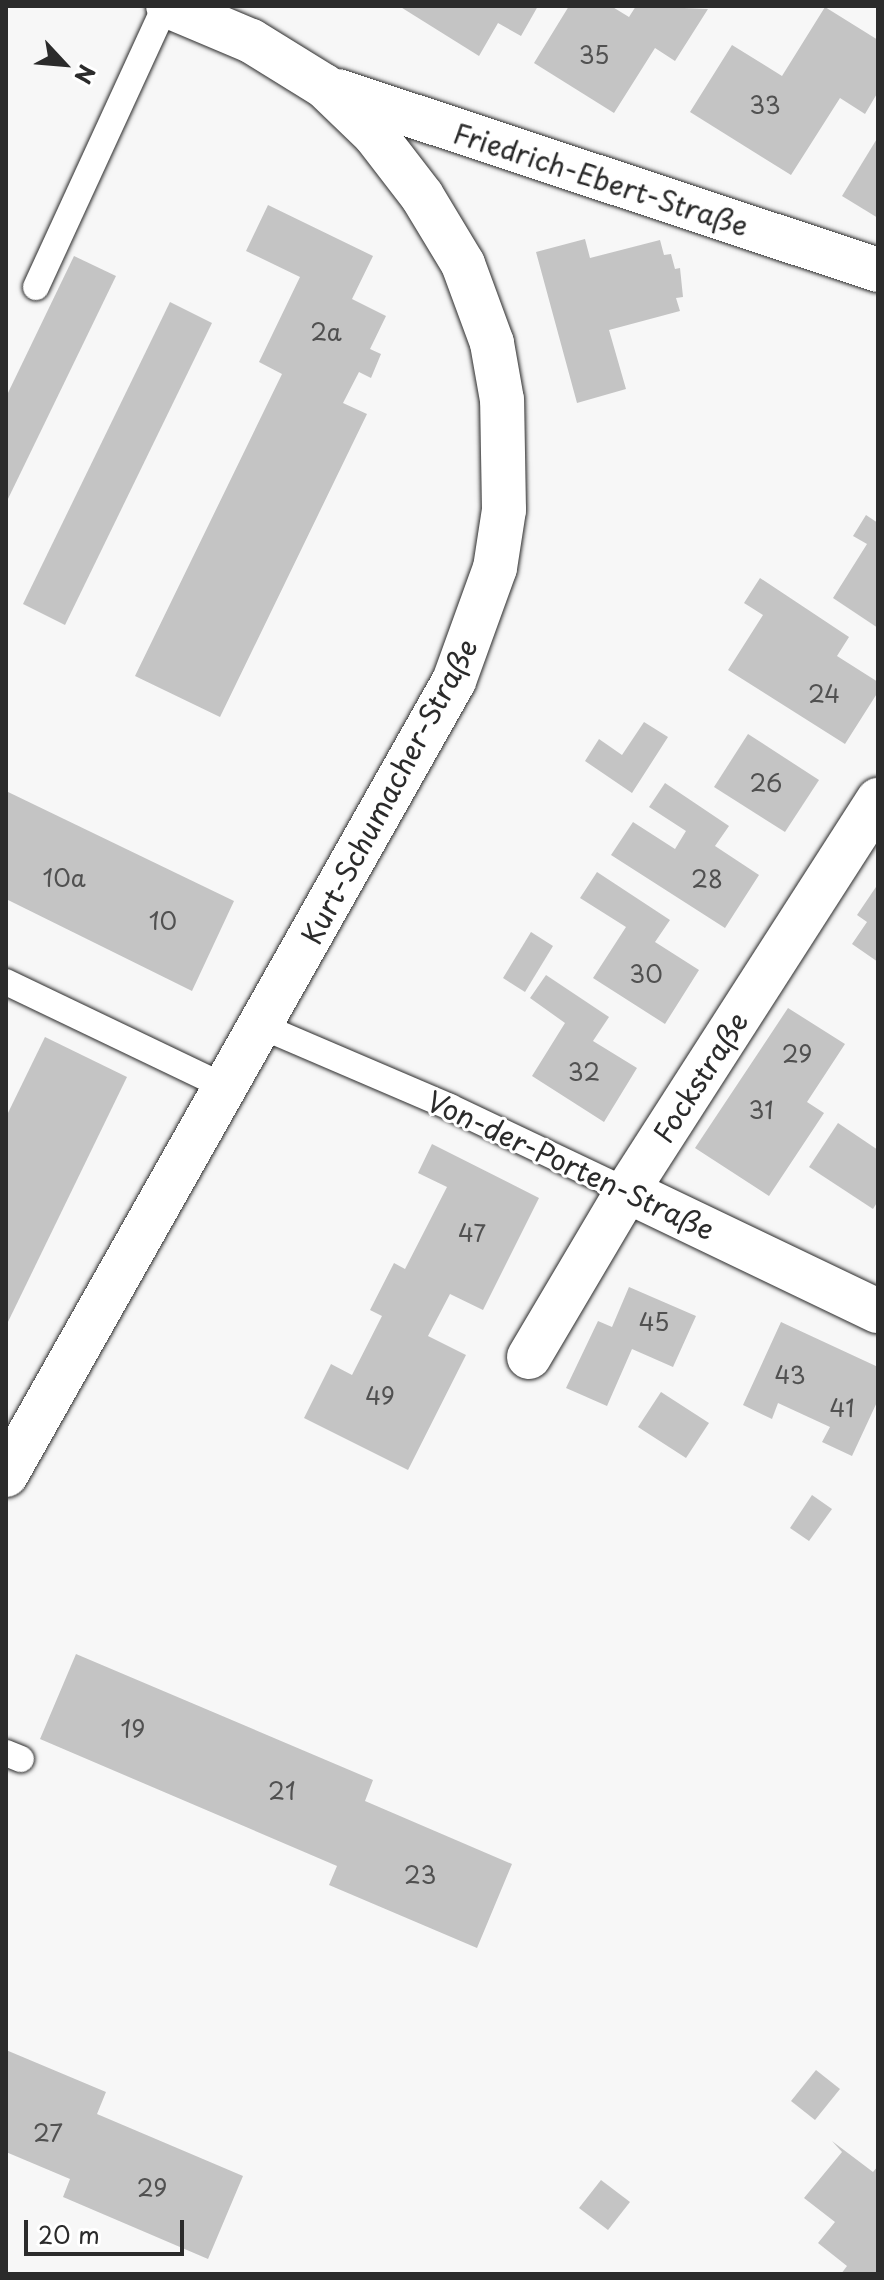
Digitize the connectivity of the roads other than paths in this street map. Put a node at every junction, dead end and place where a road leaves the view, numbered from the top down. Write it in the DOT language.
graph roads {
  1 [pos="166,6"];
  2 [pos="324,86"];
  3 [pos="878,270"];
  4 [pos="36,287"];
  5 [pos="878,800"];
  6 [pos="6,982"];
  7 [pos="261,1026"];
  8 [pos="225,1087"];
  9 [pos="627,1191"];
  10 [pos="878,1311"];
  11 [pos="529,1357"];
  12 [pos="6,1475"];
  1 -- 2 [label="street, Kurt-Schumacher-Straße"];
  1 -- 4 [label="lane"];
  2 -- 3 [label="street, Friedrich-Ebert-Straße"];
  2 -- 7 [label="street, Kurt-Schumacher-Straße"];
  5 -- 9 [label="street, Fockstraße"];
  6 -- 8 [label="lane"];
  7 -- 8 [label="street, Kurt-Schumacher-Straße"];
  7 -- 9 [label="lane, Von-der-Porten-Straße"];
  8 -- 12 [label="street, Kurt-Schumacher-Straße"];
  9 -- 10 [label="street, Von-der-Porten-Straße"];
  9 -- 11 [label="street, Fockstraße"];
}
